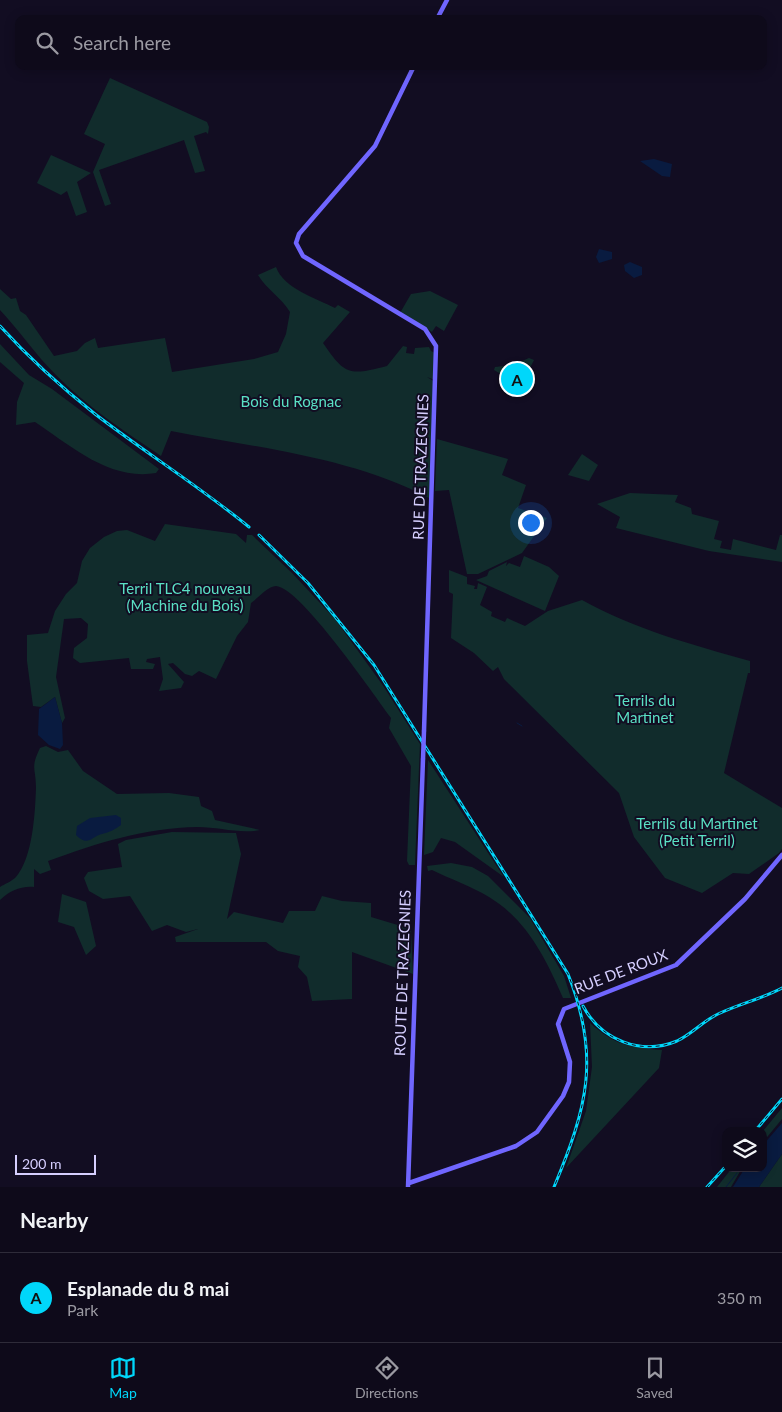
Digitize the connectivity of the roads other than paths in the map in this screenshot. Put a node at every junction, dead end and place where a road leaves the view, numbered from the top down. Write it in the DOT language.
graph roads {
  1 [pos="447,0"];
  2 [pos="440,15"];
  3 [pos="412,70"];
  4 [pos="423,759"];
  5 [pos="782,855"];
  6 [pos="408,1185"];
  1 -- 2 [label="main road"];
  3 -- 4 [label="main road, RUE DE TRAZEGNIES, bridge"];
  4 -- 6 [label="main road, ROUTE DE TRAZEGNIES"];
  5 -- 6 [label="main road, RUE DE ROUX"];
}
